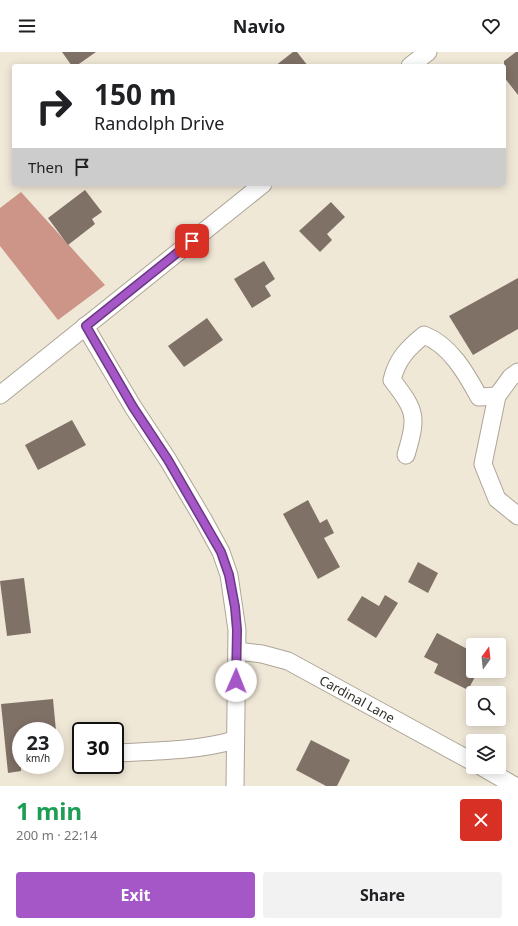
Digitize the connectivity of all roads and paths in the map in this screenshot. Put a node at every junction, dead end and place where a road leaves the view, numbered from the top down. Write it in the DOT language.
graph roads {
  1 [pos="428,52"];
  2 [pos="413,64"];
  3 [pos="261,186"];
  4 [pos="86,326"];
  5 [pos="518,372"];
  6 [pos="0,395"];
  7 [pos="497,396"];
  8 [pos="406,455"];
  9 [pos="518,516"];
  10 [pos="237,651"];
  11 [pos="235,740"];
  12 [pos="124,753"];
  13 [pos="466,758"];
  14 [pos="494,774"];
  15 [pos="235,786"];
  16 [pos="515,786"];
  1 -- 2 [label="street"];
  3 -- 4 [label="street"];
  4 -- 6 [label="street"];
  4 -- 10 [label="street"];
  5 -- 7 [label="street"];
  7 -- 8 [label="street"];
  7 -- 9 [label="street"];
  10 -- 11 [label="street"];
  10 -- 13 [label="street, Cardinal Lane"];
  11 -- 12 [label="street"];
  11 -- 15 [label="street"];
  14 -- 16 [label="street"];
}
